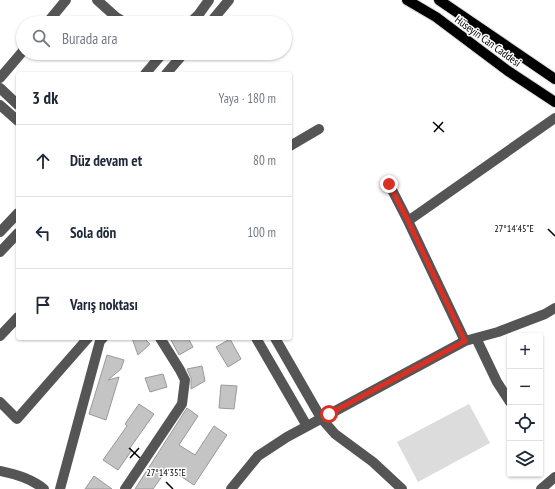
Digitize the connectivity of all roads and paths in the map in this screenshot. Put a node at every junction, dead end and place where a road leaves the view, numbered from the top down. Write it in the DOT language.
graph roads {
  1 [pos="66,0"];
  2 [pos="97,0"];
  3 [pos="209,0"];
  4 [pos="229,0"];
  5 [pos="407,0"];
  6 [pos="439,0"];
  7 [pos="52,16"];
  8 [pos="115,16"];
  9 [pos="197,16"];
  10 [pos="216,16"];
  11 [pos="16,59"];
  12 [pos="157,60"];
  13 [pos="178,60"];
  14 [pos="146,72"];
  15 [pos="168,72"];
  16 [pos="0,78"];
  17 [pos="555,79"];
  18 [pos="0,88"];
  19 [pos="555,102"];
  20 [pos="16,103"];
  21 [pos="0,105"];
  22 [pos="555,118"];
  23 [pos="16,119"];
  24 [pos="319,129"];
  25 [pos="292,145"];
  26 [pos="389,184"];
  27 [pos="16,215"];
  28 [pos="408,221"];
  29 [pos="0,232"];
  30 [pos="16,235"];
  31 [pos="0,252"];
  32 [pos="555,308"];
  33 [pos="16,319"];
  34 [pos="0,336"];
  35 [pos="476,338"];
  36 [pos="86,340"];
  37 [pos="102,340"];
  38 [pos="161,340"];
  39 [pos="257,340"];
  40 [pos="276,340"];
  41 [pos="465,341"];
  42 [pos="507,397"];
  43 [pos="0,402"];
  44 [pos="321,418"];
  45 [pos="307,426"];
  46 [pos="0,471"];
  47 [pos="555,477"];
  48 [pos="44,489"];
  49 [pos="60,489"];
  50 [pos="125,489"];
  51 [pos="231,489"];
  52 [pos="402,489"];
  53 [pos="541,489"];
  1 -- 7 [label="street"];
  2 -- 8 [label="street"];
  3 -- 9 [label="street"];
  4 -- 10 [label="street"];
  5 -- 19 [label="main road, Hüseyin Can Caddesi"];
  6 -- 17 [label="main road, Hüseyin Can Caddesi"];
  11 -- 16 [label="street"];
  12 -- 14 [label="street"];
  13 -- 15 [label="street"];
  18 -- 20 [label="street"];
  21 -- 23 [label="street"];
  22 -- 28 [label="street"];
  24 -- 25 [label="street"];
  26 -- 28 [label="street"];
  27 -- 29 [label="street"];
  28 -- 41 [label="street"];
  30 -- 31 [label="street"];
  32 -- 35 [label="street"];
  33 -- 34 [label="street"];
  35 -- 41 [label="street"];
  35 -- 42 [label="street"];
  36 -- 43 [label="street"];
  37 -- 49 [label="street"];
  38 -- 50 [label="street"];
  39 -- 45 [label="street"];
  40 -- 44 [label="street"];
  41 -- 44 [label="street"];
  44 -- 45 [label="street"];
  44 -- 52 [label="street"];
  45 -- 51 [label="street"];
  46 -- 48 [label="street"];
  47 -- 53 [label="street"];
}
